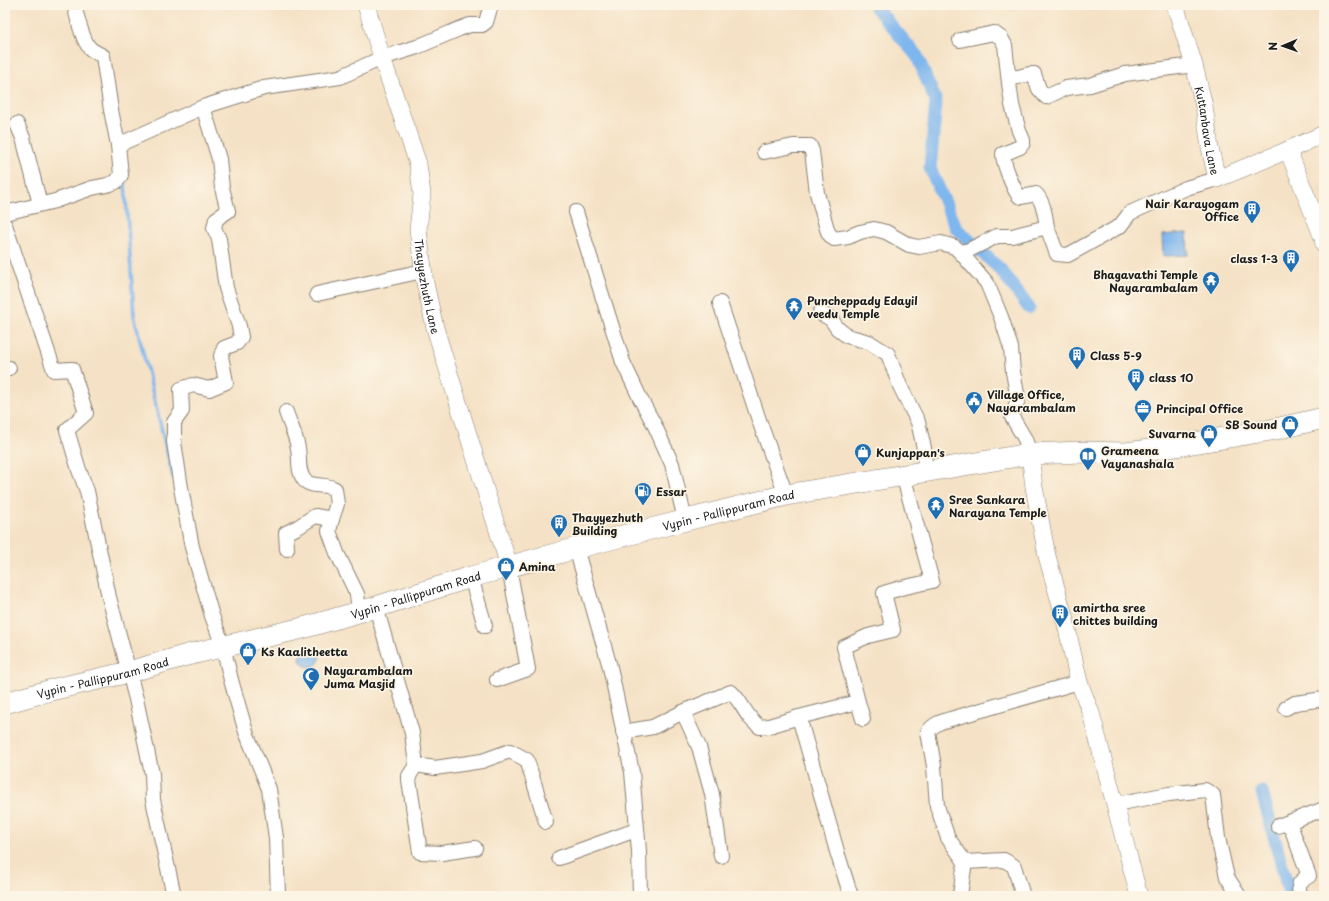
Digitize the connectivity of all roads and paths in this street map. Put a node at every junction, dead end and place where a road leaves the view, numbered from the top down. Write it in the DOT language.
graph roads {
  1 [pos="74,5"];
  2 [pos="366,5"];
  3 [pos="491,5"];
  4 [pos="1176,5"];
  5 [pos="960,40"];
  6 [pos="382,58"];
  7 [pos="1194,65"];
  8 [pos="1008,73"];
  9 [pos="203,107"];
  10 [pos="17,124"];
  11 [pos="1324,134"];
  12 [pos="118,145"];
  13 [pos="1288,150"];
  14 [pos="764,152"];
  15 [pos="1218,179"];
  16 [pos="40,204"];
  17 [pos="576,212"];
  18 [pos="5,213"];
  19 [pos="5,225"];
  20 [pos="1047,227"];
  21 [pos="1324,245"];
  22 [pos="965,251"];
  23 [pos="423,271"];
  24 [pos="317,294"];
  25 [pos="720,303"];
  26 [pos="820,313"];
  27 [pos="286,412"];
  28 [pos="1324,418"];
  29 [pos="1030,454"];
  30 [pos="925,471"];
  31 [pos="903,475"];
  32 [pos="786,495"];
  33 [pos="332,519"];
  34 [pos="684,520"];
  35 [pos="576,548"];
  36 [pos="287,550"];
  37 [pos="509,566"];
  38 [pos="471,577"];
  39 [pos="368,609"];
  40 [pos="485,626"];
  41 [pos="223,646"];
  42 [pos="129,672"];
  43 [pos="498,680"];
  44 [pos="1079,682"];
  45 [pos="1324,699"];
  46 [pos="858,702"];
  47 [pos="5,703"];
  48 [pos="1286,708"];
  49 [pos="683,712"];
  50 [pos="799,717"];
  51 [pos="863,719"];
  52 [pos="623,732"];
  53 [pos="416,765"];
  54 [pos="1115,804"];
  55 [pos="1324,809"];
  56 [pos="546,822"];
  57 [pos="636,830"];
  58 [pos="475,848"];
  59 [pos="721,856"];
  60 [pos="559,858"];
  61 [pos="965,862"];
  62 [pos="174,896"];
  63 [pos="278,896"];
  64 [pos="640,896"];
  65 [pos="851,896"];
  66 [pos="960,896"];
  67 [pos="1022,896"];
  68 [pos="1139,896"];
  69 [pos="1239,896"];
  70 [pos="1300,896"];
  1 -- 12 [label="street"];
  2 -- 6 [label="street, Thayyezhuth Lane"];
  3 -- 6 [label="street"];
  4 -- 7 [label="street, Kuttanbava Lane"];
  5 -- 8 [label="street"];
  6 -- 9 [label="street"];
  6 -- 23 [label="street, Thayyezhuth Lane"];
  7 -- 8 [label="street"];
  7 -- 15 [label="street, Kuttanbava Lane"];
  8 -- 20 [label="street"];
  9 -- 12 [label="street"];
  9 -- 41 [label="street"];
  10 -- 16 [label="street"];
  11 -- 13 [label="street, Kuttanbava Lane"];
  12 -- 16 [label="street"];
  13 -- 15 [label="street, Kuttanbava Lane"];
  13 -- 21 [label="street"];
  14 -- 22 [label="street"];
  15 -- 20 [label="street"];
  16 -- 18 [label="street"];
  17 -- 34 [label="street"];
  19 -- 42 [label="street"];
  20 -- 22 [label="street"];
  22 -- 29 [label="street"];
  23 -- 24 [label="street"];
  23 -- 37 [label="street, Thayyezhuth Lane"];
  25 -- 32 [label="street"];
  26 -- 30 [label="street"];
  27 -- 33 [label="street"];
  28 -- 29 [label="main road, Vypin - Pallippuram Road"];
  29 -- 30 [label="main road, Vypin - Pallippuram Road"];
  29 -- 44 [label="street"];
  30 -- 31 [label="main road, Vypin - Pallippuram Road"];
  31 -- 32 [label="main road, Vypin - Pallippuram Road"];
  31 -- 46 [label="street"];
  32 -- 34 [label="main road, Vypin - Pallippuram Road"];
  33 -- 36 [label="street"];
  33 -- 39 [label="street"];
  34 -- 35 [label="main road, Vypin - Pallippuram Road"];
  35 -- 37 [label="main road, Vypin - Pallippuram Road"];
  35 -- 52 [label="street"];
  37 -- 38 [label="main road, Vypin - Pallippuram Road"];
  37 -- 43 [label="street"];
  38 -- 39 [label="main road, Vypin - Pallippuram Road"];
  38 -- 40 [label="street"];
  39 -- 41 [label="main road, Vypin - Pallippuram Road"];
  39 -- 53 [label="street"];
  41 -- 42 [label="main road, Vypin - Pallippuram Road"];
  41 -- 63 [label="street"];
  42 -- 47 [label="main road, Vypin - Pallippuram Road"];
  42 -- 62 [label="street"];
  44 -- 54 [label="street"];
  44 -- 61 [label="street"];
  45 -- 48 [label="street"];
  46 -- 50 [label="street"];
  46 -- 51 [label="street"];
  49 -- 50 [label="street"];
  49 -- 52 [label="street"];
  49 -- 59 [label="street"];
  50 -- 65 [label="street"];
  52 -- 57 [label="street"];
  53 -- 56 [label="street"];
  53 -- 58 [label="street"];
  54 -- 68 [label="street"];
  54 -- 69 [label="street"];
  55 -- 70 [label="street"];
  57 -- 60 [label="street"];
  57 -- 64 [label="street"];
  61 -- 66 [label="street"];
  61 -- 67 [label="street"];
}
